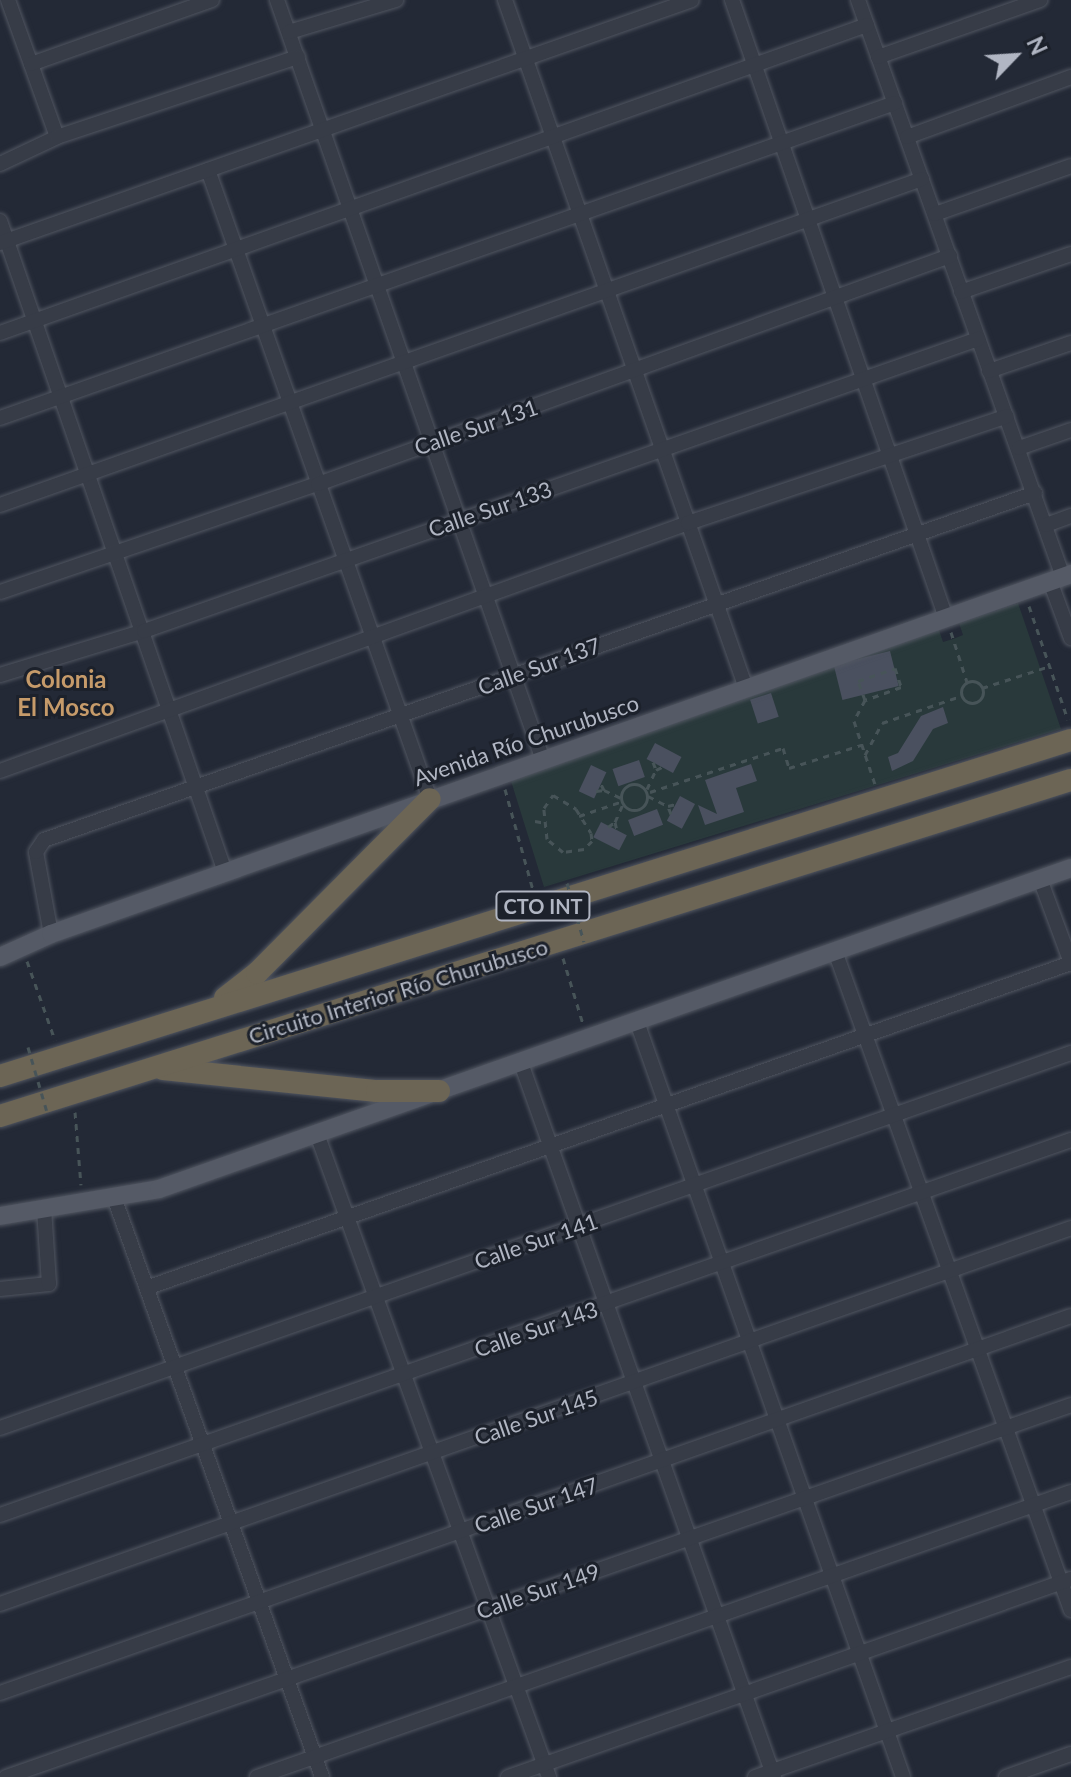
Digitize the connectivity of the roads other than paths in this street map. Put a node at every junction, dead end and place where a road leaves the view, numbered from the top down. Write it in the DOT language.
graph roads {
  1 [pos="8,0"];
  2 [pos="212,0"];
  3 [pos="277,0"];
  4 [pos="396,0"];
  5 [pos="505,0"];
  6 [pos="692,0"];
  7 [pos="732,0"];
  8 [pos="858,0"];
  9 [pos="1040,0"];
  10 [pos="354,6"];
  11 [pos="867,25"];
  12 [pos="289,32"];
  13 [pos="298,57"];
  14 [pos="878,57"];
  15 [pos="525,58"];
  16 [pos="31,64"];
  17 [pos="755,64"];
  18 [pos="1071,77"];
  19 [pos="895,103"];
  20 [pos="321,130"];
  21 [pos="57,137"];
  22 [pos="907,137"];
  23 [pos="554,139"];
  24 [pos="781,143"];
  25 [pos="0,164"];
  26 [pos="1071,166"];
  27 [pos="208,170"];
  28 [pos="922,179"];
  29 [pos="349,209"];
  30 [pos="935,214"];
  31 [pos="580,215"];
  32 [pos="0,221"];
  33 [pos="808,222"];
  34 [pos="3,242"];
  35 [pos="235,250"];
  36 [pos="1071,254"];
  37 [pos="950,256"];
  38 [pos="377,285"];
  39 [pos="607,291"];
  40 [pos="961,292"];
  41 [pos="836,300"];
  42 [pos="36,321"];
  43 [pos="262,326"];
  44 [pos="0,333"];
  45 [pos="978,339"];
  46 [pos="1071,343"];
  47 [pos="405,363"];
  48 [pos="635,371"];
  49 [pos="989,371"];
  50 [pos="864,377"];
  51 [pos="62,398"];
  52 [pos="290,404"];
  53 [pos="1007,416"];
  54 [pos="0,418"];
  55 [pos="1071,430"];
  56 [pos="432,441"];
  57 [pos="1019,448"];
  58 [pos="662,449"];
  59 [pos="890,453"];
  60 [pos="89,476"];
  61 [pos="318,484"];
  62 [pos="1035,493"];
  63 [pos="0,505"];
  64 [pos="1071,516"];
  65 [pos="460,519"];
  66 [pos="688,523"];
  67 [pos="1046,525"];
  68 [pos="917,535"];
  69 [pos="117,555"];
  70 [pos="346,560"];
  71 [pos="1061,577"];
  72 [pos="0,592"];
  73 [pos="488,598"];
  74 [pos="716,602"];
  75 [pos="946,618"];
  76 [pos="144,631"];
  77 [pos="1071,638"];
  78 [pos="374,640"];
  79 [pos="0,675"];
  80 [pos="515,675"];
  81 [pos="746,688"];
  82 [pos="171,708"];
  83 [pos="400,716"];
  84 [pos="1070,730"];
  85 [pos="543,760"];
  86 [pos="0,771"];
  87 [pos="1071,780"];
  88 [pos="199,787"];
  89 [pos="430,799"];
  90 [pos="1071,868"];
  91 [pos="225,872"];
  92 [pos="1040,879"];
  93 [pos="51,934"];
  94 [pos="835,951"];
  95 [pos="0,957"];
  96 [pos="1071,963"];
  97 [pos="207,1011"];
  98 [pos="637,1022"];
  99 [pos="867,1035"];
  100 [pos="1071,1053"];
  101 [pos="521,1063"];
  102 [pos="153,1068"];
  103 [pos="0,1076"];
  104 [pos="439,1091"];
  105 [pos="666,1105"];
  106 [pos="897,1115"];
  107 [pos="0,1116"];
  108 [pos="317,1134"];
  109 [pos="1071,1140"];
  110 [pos="553,1146"];
  111 [pos="695,1186"];
  112 [pos="925,1192"];
  113 [pos="115,1200"];
  114 [pos="44,1209"];
  115 [pos="0,1216"];
  116 [pos="349,1218"];
  117 [pos="580,1226"];
  118 [pos="1071,1228"];
  119 [pos="723,1264"];
  120 [pos="953,1270"];
  121 [pos="149,1287"];
  122 [pos="0,1289"];
  123 [pos="377,1296"];
  124 [pos="609,1304"];
  125 [pos="1071,1316"];
  126 [pos="749,1340"];
  127 [pos="980,1347"];
  128 [pos="177,1365"];
  129 [pos="405,1375"];
  130 [pos="636,1381"];
  131 [pos="1071,1405"];
  132 [pos="778,1418"];
  133 [pos="1008,1427"];
  134 [pos="0,1428"];
  135 [pos="205,1445"];
  136 [pos="434,1453"];
  137 [pos="664,1461"];
  138 [pos="1071,1492"];
  139 [pos="807,1496"];
  140 [pos="1035,1505"];
  141 [pos="0,1515"];
  142 [pos="232,1523"];
  143 [pos="461,1530"];
  144 [pos="690,1537"];
  145 [pos="832,1575"];
  146 [pos="1066,1581"];
  147 [pos="259,1601"];
  148 [pos="0,1604"];
  149 [pos="489,1608"];
  150 [pos="1071,1610"];
  151 [pos="718,1615"];
  152 [pos="860,1652"];
  153 [pos="1071,1667"];
  154 [pos="287,1678"];
  155 [pos="517,1687"];
  156 [pos="0,1693"];
  157 [pos="746,1695"];
  158 [pos="886,1729"];
  159 [pos="1071,1754"];
  160 [pos="315,1756"];
  161 [pos="547,1771"];
  162 [pos="773,1774"];
  163 [pos="6,1777"];
  164 [pos="257,1777"];
  165 [pos="322,1777"];
  166 [pos="508,1777"];
  167 [pos="755,1777"];
  168 [pos="903,1777"];
  169 [pos="1006,1777"];
  1 -- 16 [label="street"];
  2 -- 16 [label="street"];
  3 -- 12 [label="street"];
  4 -- 10 [label="street"];
  5 -- 15 [label="street"];
  6 -- 15 [label="street"];
  7 -- 17 [label="street"];
  8 -- 11 [label="street"];
  9 -- 14 [label="street"];
  10 -- 12 [label="street"];
  11 -- 14 [label="street"];
  11 -- 17 [label="street"];
  12 -- 13 [label="street"];
  13 -- 20 [label="street"];
  13 -- 21 [label="street"];
  14 -- 19 [label="street"];
  15 -- 20 [label="street"];
  15 -- 23 [label="street"];
  16 -- 21 [label="street"];
  17 -- 23 [label="street"];
  17 -- 24 [label="street"];
  18 -- 22 [label="street"];
  19 -- 22 [label="street"];
  19 -- 24 [label="street"];
  20 -- 27 [label="street"];
  20 -- 29 [label="street"];
  21 -- 25 [label="street"];
  22 -- 28 [label="street"];
  23 -- 29 [label="street"];
  23 -- 31 [label="street"];
  24 -- 31 [label="street"];
  24 -- 33 [label="street"];
  26 -- 30 [label="street"];
  27 -- 34 [label="street"];
  27 -- 35 [label="street"];
  28 -- 30 [label="street"];
  28 -- 33 [label="street"];
  29 -- 35 [label="street"];
  29 -- 38 [label="street"];
  30 -- 37 [label="street"];
  31 -- 38 [label="street"];
  31 -- 39 [label="street"];
  32 -- 34 [label="street"];
  33 -- 39 [label="street"];
  33 -- 41 [label="street"];
  34 -- 42 [label="street"];
  35 -- 42 [label="street"];
  35 -- 43 [label="street"];
  36 -- 40 [label="street"];
  37 -- 40 [label="street"];
  37 -- 41 [label="street, Calle Sur 131"];
  38 -- 43 [label="street"];
  38 -- 47 [label="street"];
  39 -- 47 [label="street"];
  39 -- 48 [label="street"];
  40 -- 45 [label="street"];
  41 -- 48 [label="street, Calle Sur 131"];
  41 -- 50 [label="street"];
  42 -- 44 [label="street"];
  42 -- 51 [label="street"];
  43 -- 51 [label="street"];
  43 -- 52 [label="street"];
  45 -- 49 [label="street"];
  45 -- 50 [label="street, Calle Sur 133"];
  46 -- 49 [label="street"];
  47 -- 52 [label="street"];
  47 -- 56 [label="street"];
  48 -- 56 [label="street, Calle Sur 131"];
  48 -- 58 [label="street"];
  49 -- 53 [label="street"];
  50 -- 58 [label="street, Calle Sur 133"];
  50 -- 59 [label="street"];
  51 -- 54 [label="street"];
  51 -- 60 [label="street"];
  52 -- 60 [label="street"];
  52 -- 61 [label="street"];
  53 -- 57 [label="street"];
  53 -- 59 [label="street"];
  55 -- 57 [label="street"];
  56 -- 61 [label="street, Calle Sur 131"];
  56 -- 65 [label="street"];
  57 -- 62 [label="street"];
  58 -- 65 [label="street, Calle Sur 133"];
  58 -- 66 [label="street"];
  59 -- 66 [label="street"];
  59 -- 68 [label="street"];
  60 -- 63 [label="street"];
  60 -- 69 [label="street"];
  61 -- 69 [label="street, Calle Sur 131"];
  61 -- 70 [label="street"];
  62 -- 67 [label="street"];
  62 -- 68 [label="street, Calle Sur 137"];
  64 -- 67 [label="street"];
  65 -- 70 [label="street, Calle Sur 133"];
  65 -- 73 [label="street"];
  66 -- 73 [label="street"];
  66 -- 74 [label="street"];
  67 -- 71 [label="street"];
  68 -- 74 [label="street, Calle Sur 137"];
  68 -- 75 [label="street"];
  69 -- 72 [label="street, Calle Sur 131"];
  69 -- 76 [label="street"];
  70 -- 76 [label="street, Calle Sur 133"];
  70 -- 78 [label="street"];
  71 -- 75 [label="main road, Avenida Río Churubusco"];
  71 -- 77 [label="street"];
  73 -- 78 [label="street"];
  73 -- 80 [label="street"];
  74 -- 80 [label="street, Calle Sur 137"];
  74 -- 81 [label="street"];
  75 -- 81 [label="main road, Avenida Río Churubusco"];
  76 -- 79 [label="street, Calle Sur 133"];
  76 -- 82 [label="street"];
  78 -- 82 [label="street"];
  78 -- 83 [label="street"];
  80 -- 83 [label="street, Calle Sur 137"];
  80 -- 85 [label="street"];
  81 -- 85 [label="main road, Avenida Río Churubusco"];
  82 -- 86 [label="street"];
  82 -- 88 [label="street"];
  83 -- 88 [label="street, Calle Sur 137"];
  83 -- 89 [label="street"];
  84 -- 97 [label="highway, Circuito Interior Río Churubusco / CTO INT"];
  85 -- 89 [label="main road, Avenida Río Churubusco"];
  87 -- 102 [label="highway, Circuito Interior Río Churubusco / CTO INT"];
  88 -- 91 [label="street"];
  88 -- 93 [label="street, Calle Sur 137"];
  89 -- 91 [label="main road, Avenida Río Churubusco"];
  89 -- 97 [label="highway"];
  90 -- 92 [label="main road"];
  91 -- 93 [label="main road, Avenida Río Churubusco"];
  92 -- 94 [label="main road"];
  92 -- 96 [label="street"];
  93 -- 95 [label="main road, Avenida Río Churubusco"];
  94 -- 98 [label="main road"];
  94 -- 99 [label="street"];
  96 -- 99 [label="street"];
  97 -- 103 [label="highway, Circuito Interior Río Churubusco / CTO INT"];
  98 -- 101 [label="main road"];
  98 -- 105 [label="street"];
  99 -- 105 [label="street"];
  99 -- 106 [label="street"];
  100 -- 106 [label="street, Calle Sur 141"];
  101 -- 104 [label="main road"];
  101 -- 110 [label="street"];
  102 -- 104 [label="highway"];
  102 -- 107 [label="highway, Circuito Interior Río Churubusco / CTO INT"];
  104 -- 108 [label="main road"];
  105 -- 110 [label="street"];
  105 -- 111 [label="street"];
  106 -- 111 [label="street, Calle Sur 141"];
  106 -- 112 [label="street"];
  108 -- 113 [label="main road"];
  108 -- 116 [label="street"];
  109 -- 112 [label="street, Calle Sur 143"];
  110 -- 116 [label="street"];
  110 -- 117 [label="street"];
  111 -- 117 [label="street, Calle Sur 141"];
  111 -- 119 [label="street"];
  112 -- 119 [label="street, Calle Sur 143"];
  112 -- 120 [label="street"];
  113 -- 114 [label="main road"];
  113 -- 121 [label="street"];
  114 -- 115 [label="main road"];
  114 -- 122 [label="street"];
  116 -- 121 [label="street"];
  116 -- 123 [label="street"];
  117 -- 123 [label="street, Calle Sur 141"];
  117 -- 124 [label="street"];
  118 -- 120 [label="street, Calle Sur 145"];
  119 -- 124 [label="street, Calle Sur 143"];
  119 -- 126 [label="street"];
  120 -- 126 [label="street, Calle Sur 145"];
  120 -- 127 [label="street"];
  121 -- 128 [label="street"];
  123 -- 128 [label="street, Calle Sur 141"];
  123 -- 129 [label="street"];
  124 -- 129 [label="street, Calle Sur 143"];
  124 -- 130 [label="street"];
  125 -- 127 [label="street, Calle Sur 147"];
  126 -- 130 [label="street, Calle Sur 145"];
  126 -- 132 [label="street"];
  127 -- 132 [label="street, Calle Sur 147"];
  127 -- 133 [label="street"];
  128 -- 134 [label="street, Calle Sur 141"];
  128 -- 135 [label="street"];
  129 -- 135 [label="street, Calle Sur 143"];
  129 -- 136 [label="street"];
  130 -- 136 [label="street, Calle Sur 145"];
  130 -- 137 [label="street"];
  131 -- 133 [label="street, Calle Sur 149"];
  132 -- 137 [label="street, Calle Sur 147"];
  132 -- 139 [label="street"];
  133 -- 139 [label="street, Calle Sur 149"];
  133 -- 140 [label="street"];
  135 -- 141 [label="street, Calle Sur 143"];
  135 -- 142 [label="street"];
  136 -- 142 [label="street, Calle Sur 145"];
  136 -- 143 [label="street"];
  137 -- 143 [label="street, Calle Sur 147"];
  137 -- 144 [label="street"];
  138 -- 140 [label="street"];
  139 -- 144 [label="street, Calle Sur 149"];
  139 -- 145 [label="street"];
  140 -- 145 [label="street"];
  140 -- 146 [label="street"];
  142 -- 147 [label="street"];
  142 -- 148 [label="street, Calle Sur 145"];
  143 -- 147 [label="street, Calle Sur 147"];
  143 -- 149 [label="street"];
  144 -- 149 [label="street, Calle Sur 149"];
  144 -- 151 [label="street"];
  145 -- 151 [label="street"];
  145 -- 152 [label="street"];
  146 -- 150 [label="street"];
  146 -- 152 [label="street"];
  147 -- 154 [label="street"];
  147 -- 156 [label="street, Calle Sur 147"];
  149 -- 154 [label="street, Calle Sur 149"];
  149 -- 155 [label="street"];
  151 -- 155 [label="street"];
  151 -- 157 [label="street"];
  152 -- 157 [label="street"];
  152 -- 158 [label="street"];
  153 -- 158 [label="street"];
  154 -- 160 [label="street"];
  154 -- 163 [label="street, Calle Sur 149"];
  155 -- 160 [label="street"];
  155 -- 161 [label="street"];
  157 -- 161 [label="street"];
  157 -- 162 [label="street"];
  158 -- 162 [label="street"];
  158 -- 168 [label="street"];
  159 -- 169 [label="street"];
  160 -- 164 [label="street"];
  160 -- 165 [label="street"];
  161 -- 166 [label="street"];
  162 -- 167 [label="street"];
}
